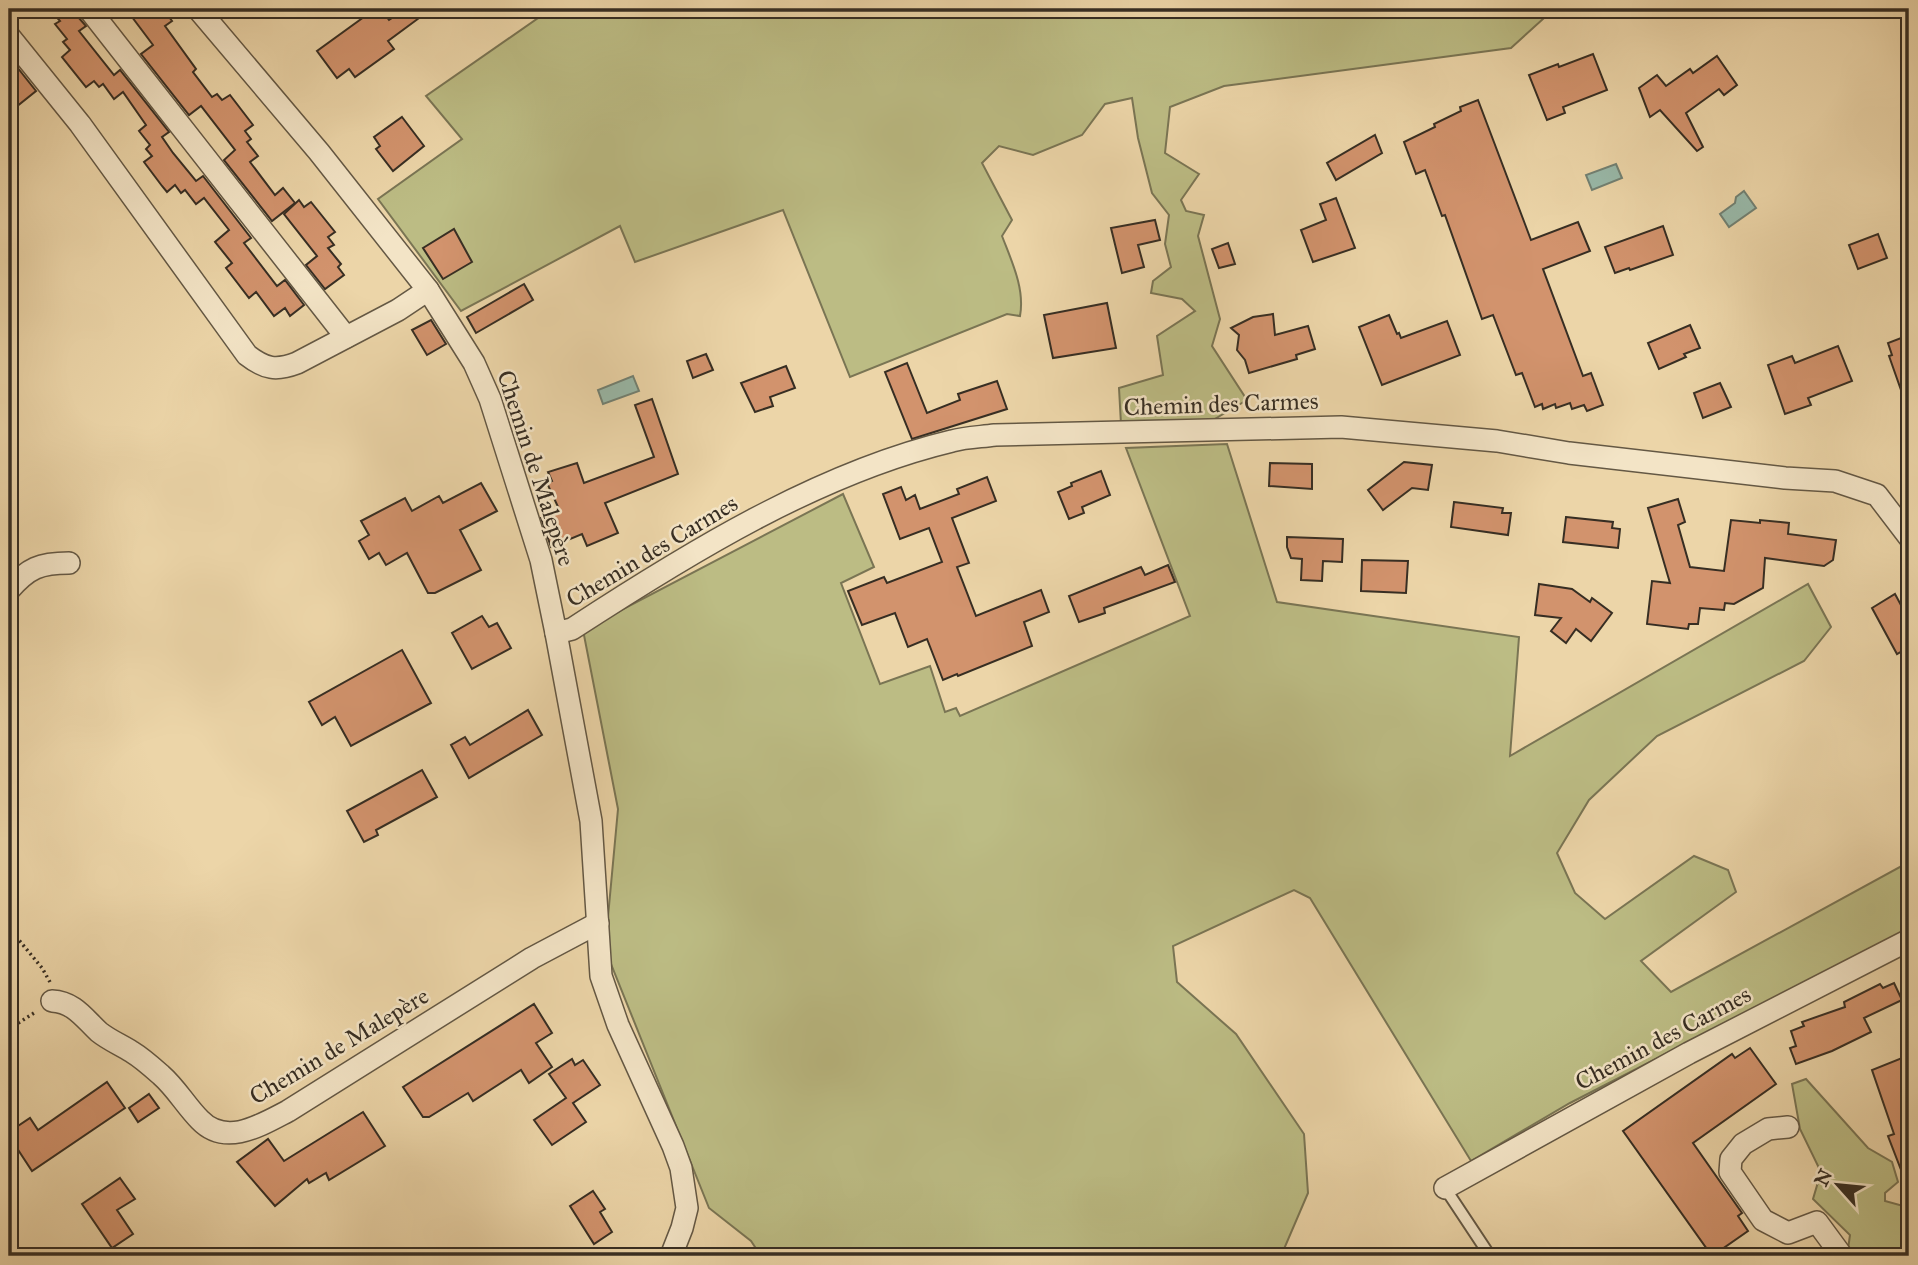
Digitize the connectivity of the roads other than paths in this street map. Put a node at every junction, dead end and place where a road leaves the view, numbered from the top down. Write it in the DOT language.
graph roads {
  1 [pos="89,9"];
  2 [pos="198,9"];
  3 [pos="9,36"];
  4 [pos="428,290"];
  5 [pos="346,337"];
  6 [pos="1909,537"];
  7 [pos="69,562"];
  8 [pos="9,590"];
  9 [pos="556,633"];
  10 [pos="597,923"];
  11 [pos="1909,940"];
  12 [pos="52,1001"];
  13 [pos="1788,1127"];
  14 [pos="1445,1188"];
  15 [pos="671,1256"];
  16 [pos="1490,1256"];
  17 [pos="1842,1256"];
  1 -- 5 [label="street"];
  2 -- 4 [label="street, Chemin de Malepère"];
  3 -- 5 [label="street"];
  4 -- 5 [label="street"];
  4 -- 9 [label="street, Chemin de Malepère"];
  6 -- 9 [label="street, Chemin des Carmes"];
  7 -- 8 [label="street"];
  9 -- 10 [label="street, Chemin de Malepère"];
  10 -- 12 [label="street, Chemin de Malepère"];
  10 -- 15 [label="street, Chemin de Malepère"];
  11 -- 14 [label="street, Chemin des Carmes"];
  13 -- 17 [label="street"];
  14 -- 16 [label="lane"];
}
